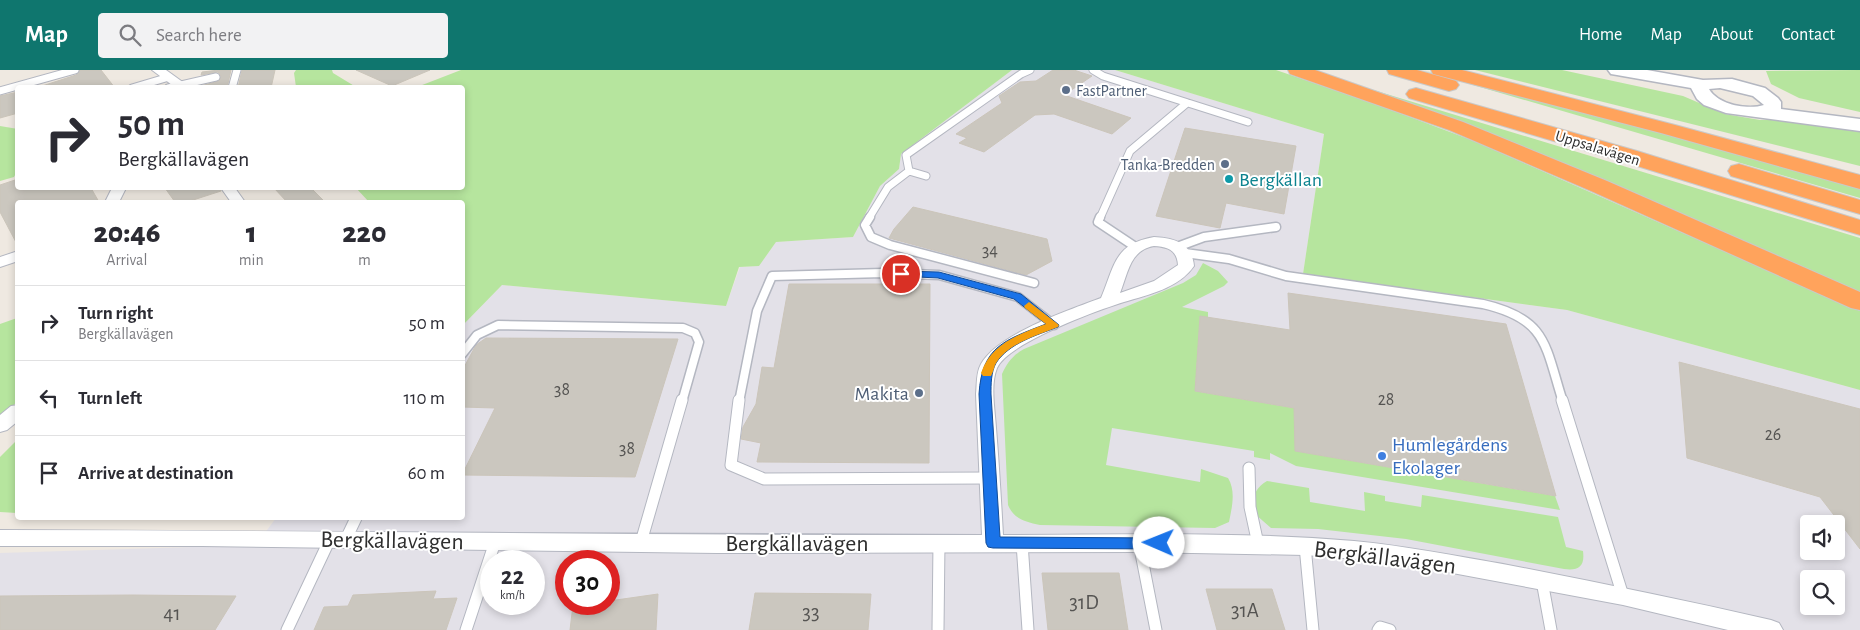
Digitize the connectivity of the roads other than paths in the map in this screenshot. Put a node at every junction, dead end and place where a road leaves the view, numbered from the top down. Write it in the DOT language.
graph roads {
  1 [pos="74,70"];
  2 [pos="158,70"];
  3 [pos="237,70"];
  4 [pos="1030,70"];
  5 [pos="1093,70"];
  6 [pos="1297,70"];
  7 [pos="1335,70"];
  8 [pos="1396,70"];
  9 [pos="1440,70"];
  10 [pos="1617,70"];
  11 [pos="1735,70"];
  12 [pos="1741,70"];
  13 [pos="1639,72"];
  14 [pos="216,77"];
  15 [pos="175,84"];
  16 [pos="21,85"];
  17 [pos="232,85"];
  18 [pos="15,87"];
  19 [pos="1709,88"];
  20 [pos="0,91"];
  21 [pos="1763,100"];
  22 [pos="1187,103"];
  23 [pos="1248,122"];
  24 [pos="1860,124"];
  25 [pos="909,172"];
  26 [pos="926,176"];
  27 [pos="1860,182"];
  28 [pos="1860,207"];
  29 [pos="1276,227"];
  30 [pos="1860,228"];
  31 [pos="1134,246"];
  32 [pos="1181,250"];
  33 [pos="15,257"];
  34 [pos="0,262"];
  35 [pos="1034,284"];
  36 [pos="1108,302"];
  37 [pos="1860,302"];
  38 [pos="1054,325"];
  39 [pos="465,350"];
  40 [pos="15,413"];
  41 [pos="0,425"];
  42 [pos="1249,468"];
  43 [pos="989,478"];
  44 [pos="354,520"];
  45 [pos="0,538"];
  46 [pos="338,539"];
  47 [pos="495,542"];
  48 [pos="642,542"];
  49 [pos="939,543"];
  50 [pos="993,543"];
  51 [pos="1022,543"];
  52 [pos="1139,543"];
  53 [pos="1258,544"];
  54 [pos="1305,546"];
  55 [pos="1542,581"];
  56 [pos="1623,596"];
  57 [pos="287,630"];
  58 [pos="466,630"];
  59 [pos="938,630"];
  60 [pos="1028,630"];
  61 [pos="1156,630"];
  62 [pos="1313,630"];
  63 [pos="1378,630"];
  64 [pos="1390,630"];
  65 [pos="1552,630"];
  66 [pos="1771,630"];
  1 -- 16 [label="lane"];
  2 -- 15 [label="street"];
  3 -- 17 [label="lane"];
  4 -- 25 [label="lane"];
  5 -- 22 [label="lane"];
  6 -- 37 [label="highway"];
  7 -- 30 [label="highway, Uppsalavägen"];
  8 -- 28 [label="highway, Uppsalavägen"];
  9 -- 27 [label="highway"];
  10 -- 13 [label="main road"];
  11 -- 19 [label="main road"];
  12 -- 21 [label="main road"];
  13 -- 19 [label="main road"];
  14 -- 15 [label="lane"];
  18 -- 20 [label="lane"];
  19 -- 21 [label="main road"];
  19 -- 21 [label="main road"];
  21 -- 24 [label="main road"];
  22 -- 23 [label="lane"];
  22 -- 31 [label="lane"];
  25 -- 26 [label="lane"];
  25 -- 35 [label="lane"];
  29 -- 32 [label="lane"];
  31 -- 32 [label="street"];
  31 -- 36 [label="street"];
  32 -- 36 [label="street"];
  32 -- 56 [label="lane"];
  33 -- 34 [label="street"];
  36 -- 38 [label="street"];
  38 -- 43 [label="street"];
  38 -- 43 [label="lane"];
  39 -- 48 [label="lane"];
  40 -- 41 [label="street"];
  42 -- 53 [label="lane"];
  43 -- 50 [label="street"];
  44 -- 46 [label="lane"];
  45 -- 46 [label="street, Bergkällavägen"];
  46 -- 47 [label="street, Bergkällavägen"];
  46 -- 57 [label="lane"];
  47 -- 48 [label="street, Bergkällavägen"];
  47 -- 58 [label="lane"];
  48 -- 49 [label="street, Bergkällavägen"];
  49 -- 50 [label="street, Bergkällavägen"];
  49 -- 59 [label="lane"];
  50 -- 51 [label="street, Bergkällavägen"];
  51 -- 52 [label="street, Bergkällavägen"];
  51 -- 60 [label="lane"];
  52 -- 53 [label="street, Bergkällavägen"];
  52 -- 61 [label="lane"];
  53 -- 54 [label="street, Bergkällavägen"];
  54 -- 55 [label="street, Bergkällavägen"];
  54 -- 62 [label="lane"];
  55 -- 56 [label="street, Bergkällavägen"];
  55 -- 65 [label="lane"];
  56 -- 66 [label="street, Bergkällavägen"];
  63 -- 64 [label="lane"];
}
